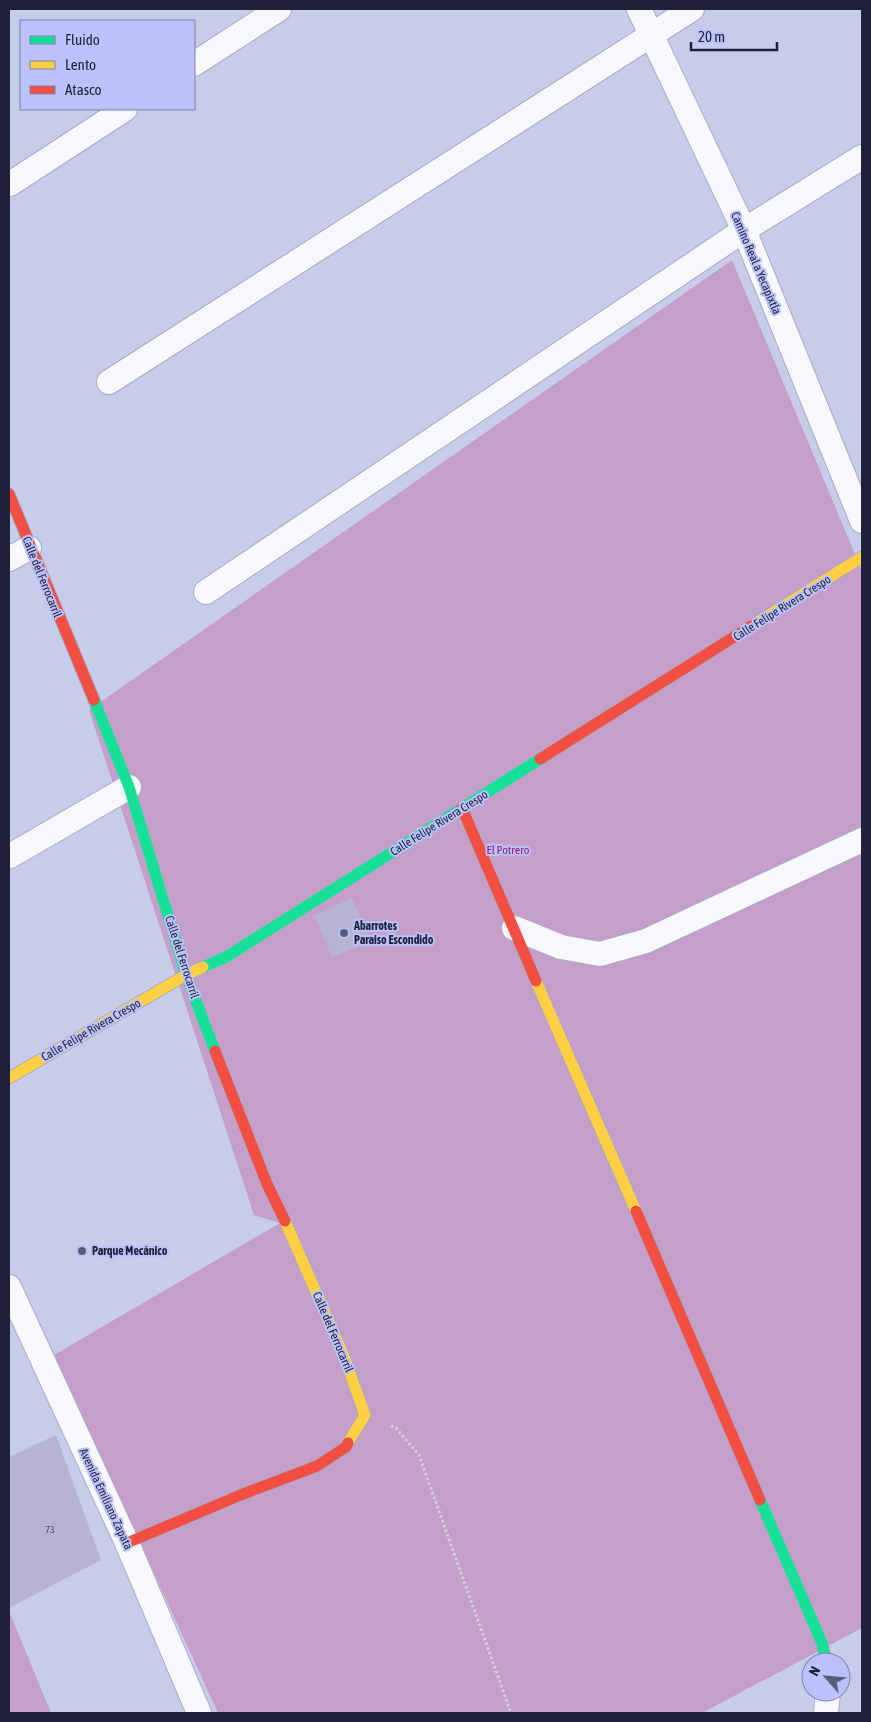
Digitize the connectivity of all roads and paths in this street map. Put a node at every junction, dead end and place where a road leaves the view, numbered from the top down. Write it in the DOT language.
graph roads {
  1 [pos="279,9"];
  2 [pos="639,9"];
  3 [pos="692,9"];
  4 [pos="651,34"];
  5 [pos="195,63"];
  6 [pos="123,110"];
  7 [pos="862,157"];
  8 [pos="10,184"];
  9 [pos="744,230"];
  10 [pos="109,382"];
  11 [pos="9,494"];
  12 [pos="862,521"];
  13 [pos="30,548"];
  14 [pos="862,557"];
  15 [pos="9,559"];
  16 [pos="206,592"];
  17 [pos="129,787"];
  18 [pos="462,808"];
  19 [pos="862,840"];
  20 [pos="10,856"];
  21 [pos="514,928"];
  22 [pos="186,976"];
  23 [pos="9,1078"];
  24 [pos="9,1287"];
  25 [pos="365,1415"];
  26 [pos="127,1543"];
  27 [pos="824,1652"];
  28 [pos="199,1713"];
  29 [pos="511,1713"];
  1 -- 5 [label="street"];
  2 -- 4 [label="street, Camino Real a Yecapixtla"];
  3 -- 4 [label="street"];
  4 -- 9 [label="street, Camino Real a Yecapixtla"];
  4 -- 10 [label="street"];
  6 -- 8 [label="street"];
  7 -- 9 [label="street"];
  9 -- 12 [label="street, Camino Real a Yecapixtla"];
  9 -- 16 [label="street"];
  11 -- 13 [label="street, Calle del Ferrocarril"];
  13 -- 15 [label="street"];
  13 -- 17 [label="street, Calle del Ferrocarril"];
  14 -- 18 [label="street, Calle Felipe Rivera Crespo"];
  17 -- 20 [label="street"];
  17 -- 22 [label="street, Calle del Ferrocarril"];
  18 -- 21 [label="street"];
  18 -- 22 [label="street, Calle Felipe Rivera Crespo"];
  19 -- 21 [label="street"];
  21 -- 27 [label="street"];
  22 -- 23 [label="street, Calle Felipe Rivera Crespo"];
  22 -- 25 [label="street, Calle del Ferrocarril"];
  24 -- 26 [label="street, Avenida Emiliano Zapata"];
  25 -- 26 [label="street"];
  25 -- 29 [label="path"];
  26 -- 28 [label="street, Avenida Emiliano Zapata"];
}
